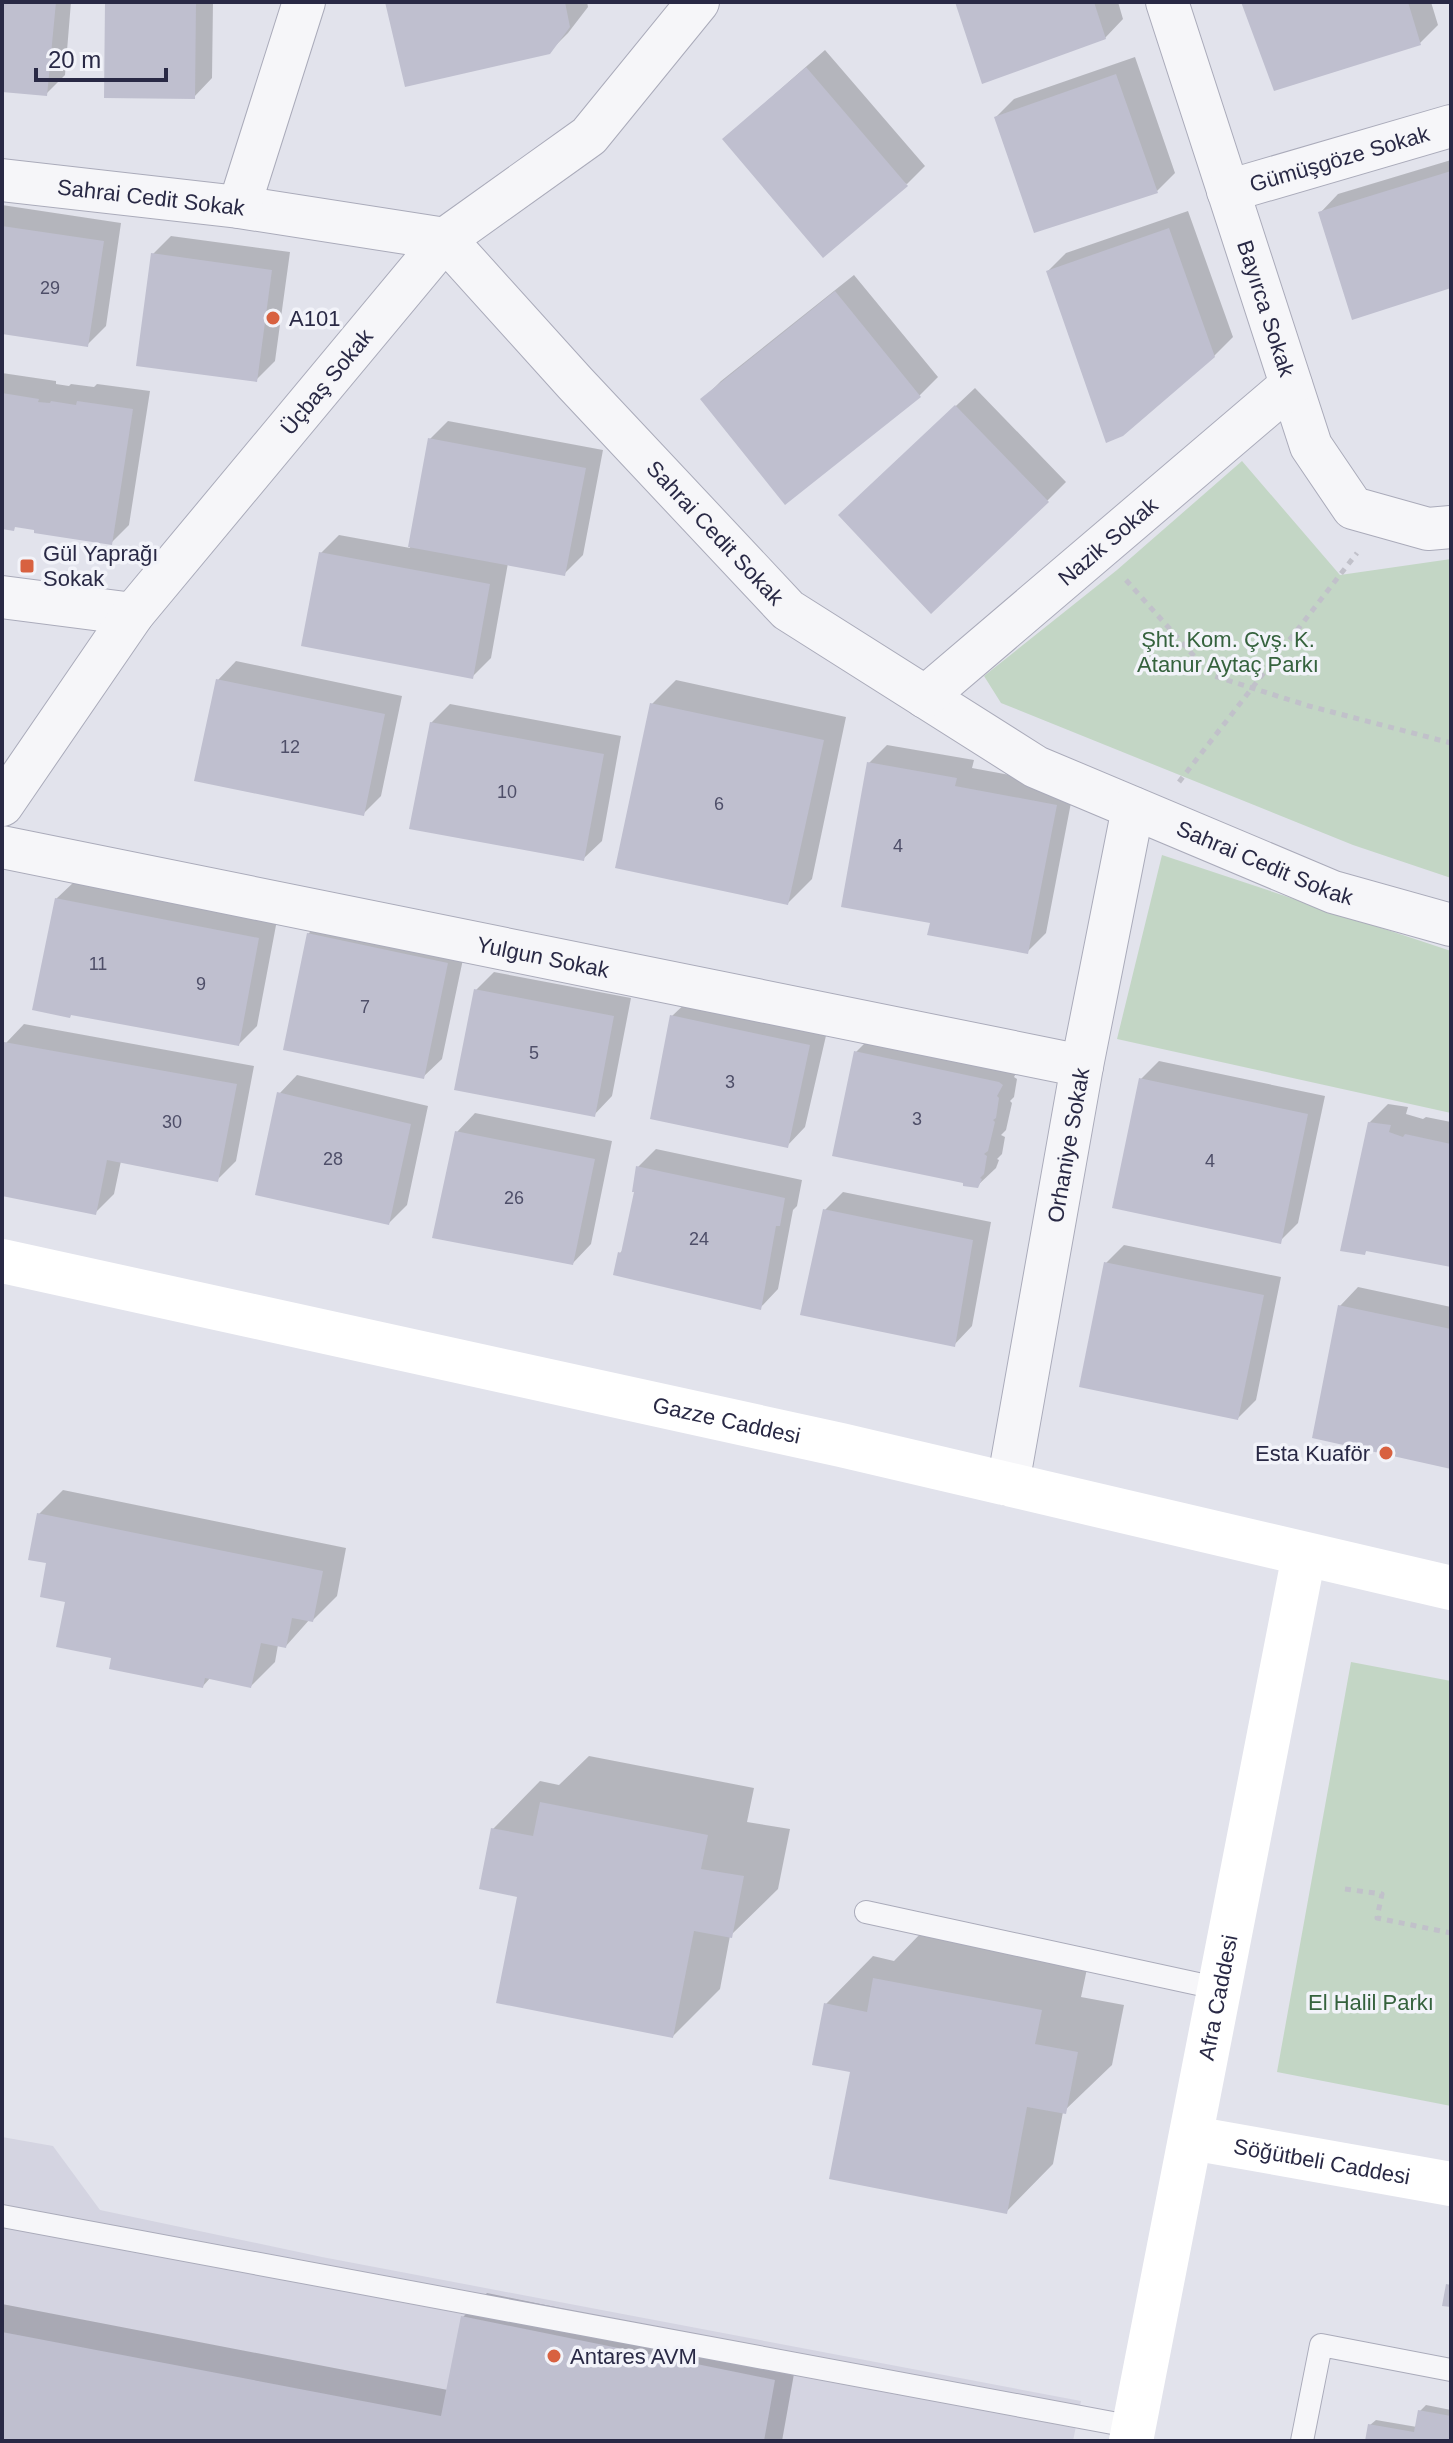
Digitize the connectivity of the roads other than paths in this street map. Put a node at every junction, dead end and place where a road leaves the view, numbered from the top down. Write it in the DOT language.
graph roads {
  1 [pos="304,2"];
  2 [pos="698,2"];
  3 [pos="1167,2"];
  4 [pos="1451,126"];
  5 [pos="2,180"];
  6 [pos="1228,191"];
  7 [pos="239,207"];
  8 [pos="445,239"];
  9 [pos="1291,385"];
  10 [pos="1451,527"];
  11 [pos="2,597"];
  12 [pos="133,614"];
  13 [pos="925,697"];
  14 [pos="2,805"];
  15 [pos="1143,812"];
  16 [pos="2,847"];
  17 [pos="1451,925"];
  18 [pos="1082,1066"];
  19 [pos="2,1261"];
  20 [pos="1008,1484"];
  21 [pos="1304,1555"];
  22 [pos="1451,1588"];
  23 [pos="866,1912"];
  24 [pos="1221,1989"];
  25 [pos="1192,2138"];
  26 [pos="1451,2184"];
  27 [pos="2,2216"];
  28 [pos="1451,2370"];
  29 [pos="1133,2434"];
  30 [pos="1302,2441"];
  1 -- 7 [label="street"];
  2 -- 8 [label="street, Üçbaş Sokak"];
  3 -- 6 [label="street, Bayırca Sokak"];
  4 -- 6 [label="street, Gümüşgöze Sokak"];
  5 -- 7 [label="street, Sahrai Cedit Sokak"];
  6 -- 9 [label="street, Bayırca Sokak"];
  7 -- 8 [label="street, Sahrai Cedit Sokak"];
  8 -- 12 [label="street, Üçbaş Sokak"];
  8 -- 13 [label="street, Sahrai Cedit Sokak"];
  9 -- 10 [label="street, Bayırca Sokak"];
  9 -- 13 [label="street, Nazik Sokak"];
  11 -- 12 [label="street"];
  12 -- 14 [label="street, Üçbaş Sokak"];
  13 -- 15 [label="street, Sahrai Cedit Sokak"];
  15 -- 17 [label="street, Sahrai Cedit Sokak"];
  15 -- 18 [label="street, Orhaniye Sokak"];
  16 -- 18 [label="street, Yulgun Sokak"];
  18 -- 20 [label="street, Orhaniye Sokak"];
  19 -- 20 [label="main road, Gazze Caddesi"];
  20 -- 21 [label="main road, Gazze Caddesi"];
  21 -- 22 [label="main road, Gazze Caddesi"];
  21 -- 24 [label="main road, Afra Caddesi"];
  23 -- 24 [label="lane"];
  24 -- 25 [label="main road, Afra Caddesi"];
  25 -- 26 [label="main road, Söğütbeli Caddesi"];
  25 -- 29 [label="main road, Afra Caddesi"];
  27 -- 29 [label="lane"];
  28 -- 30 [label="lane"];
}
